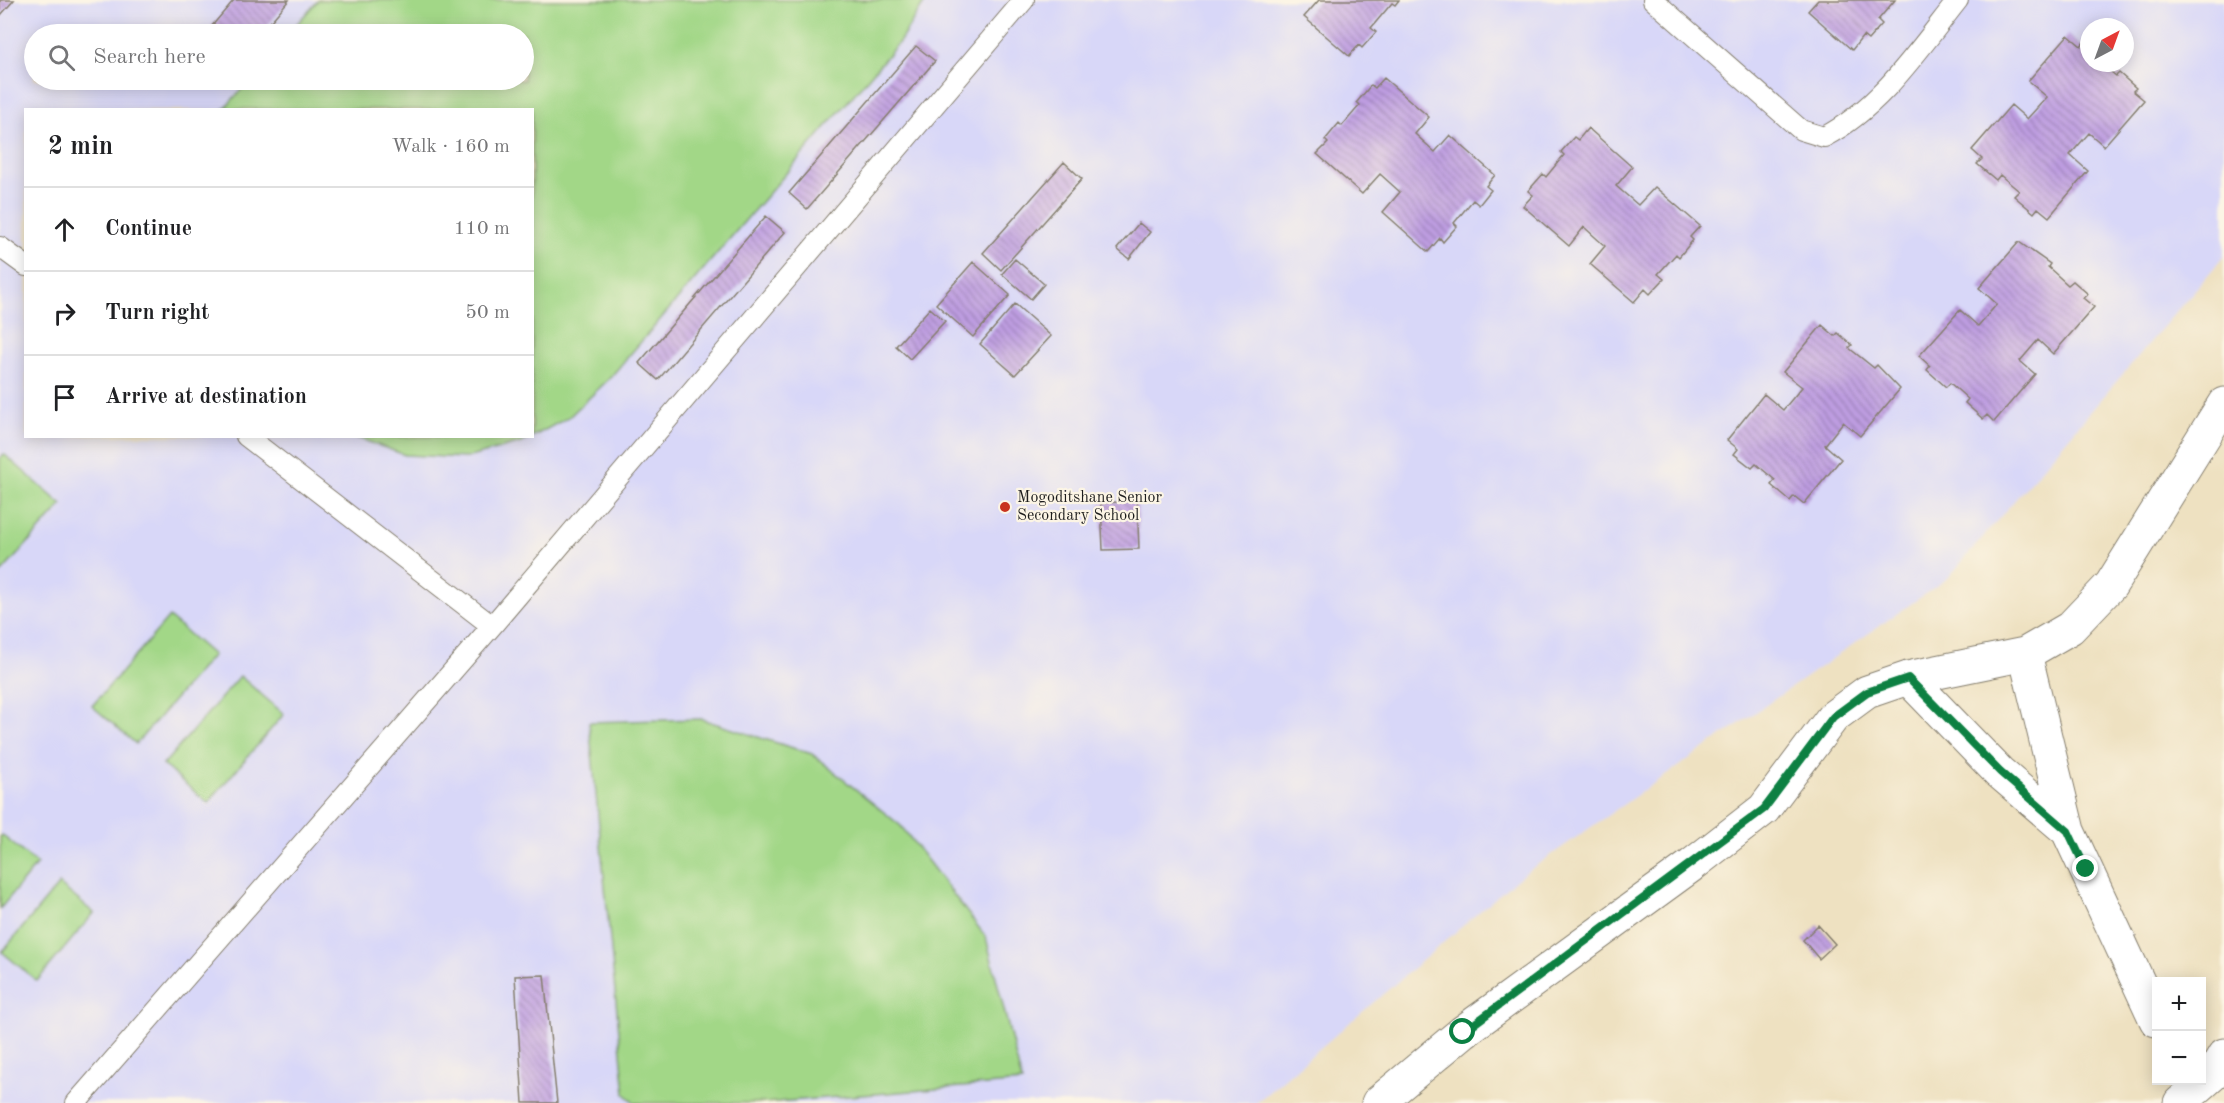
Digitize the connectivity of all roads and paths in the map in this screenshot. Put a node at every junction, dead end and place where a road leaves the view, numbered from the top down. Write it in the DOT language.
graph roads {
  1 [pos="1024,0"];
  2 [pos="1653,0"];
  3 [pos="1958,0"];
  4 [pos="0,247"];
  5 [pos="24,265"];
  6 [pos="2224,404"];
  7 [pos="249,438"];
  8 [pos="492,626"];
  9 [pos="2025,654"];
  10 [pos="1908,678"];
  11 [pos="2068,831"];
  12 [pos="2152,1009"];
  13 [pos="2216,1068"];
  14 [pos="76,1103"];
  15 [pos="1378,1103"];
  16 [pos="2180,1103"];
  1 -- 8 [label="lane"];
  2 -- 3 [label="lane"];
  4 -- 5 [label="lane"];
  6 -- 9 [label="street"];
  7 -- 8 [label="lane"];
  8 -- 14 [label="lane"];
  9 -- 10 [label="street"];
  9 -- 11 [label="street"];
  10 -- 11 [label="street"];
  10 -- 15 [label="street"];
  11 -- 12 [label="street"];
  13 -- 16 [label="street"];
}
